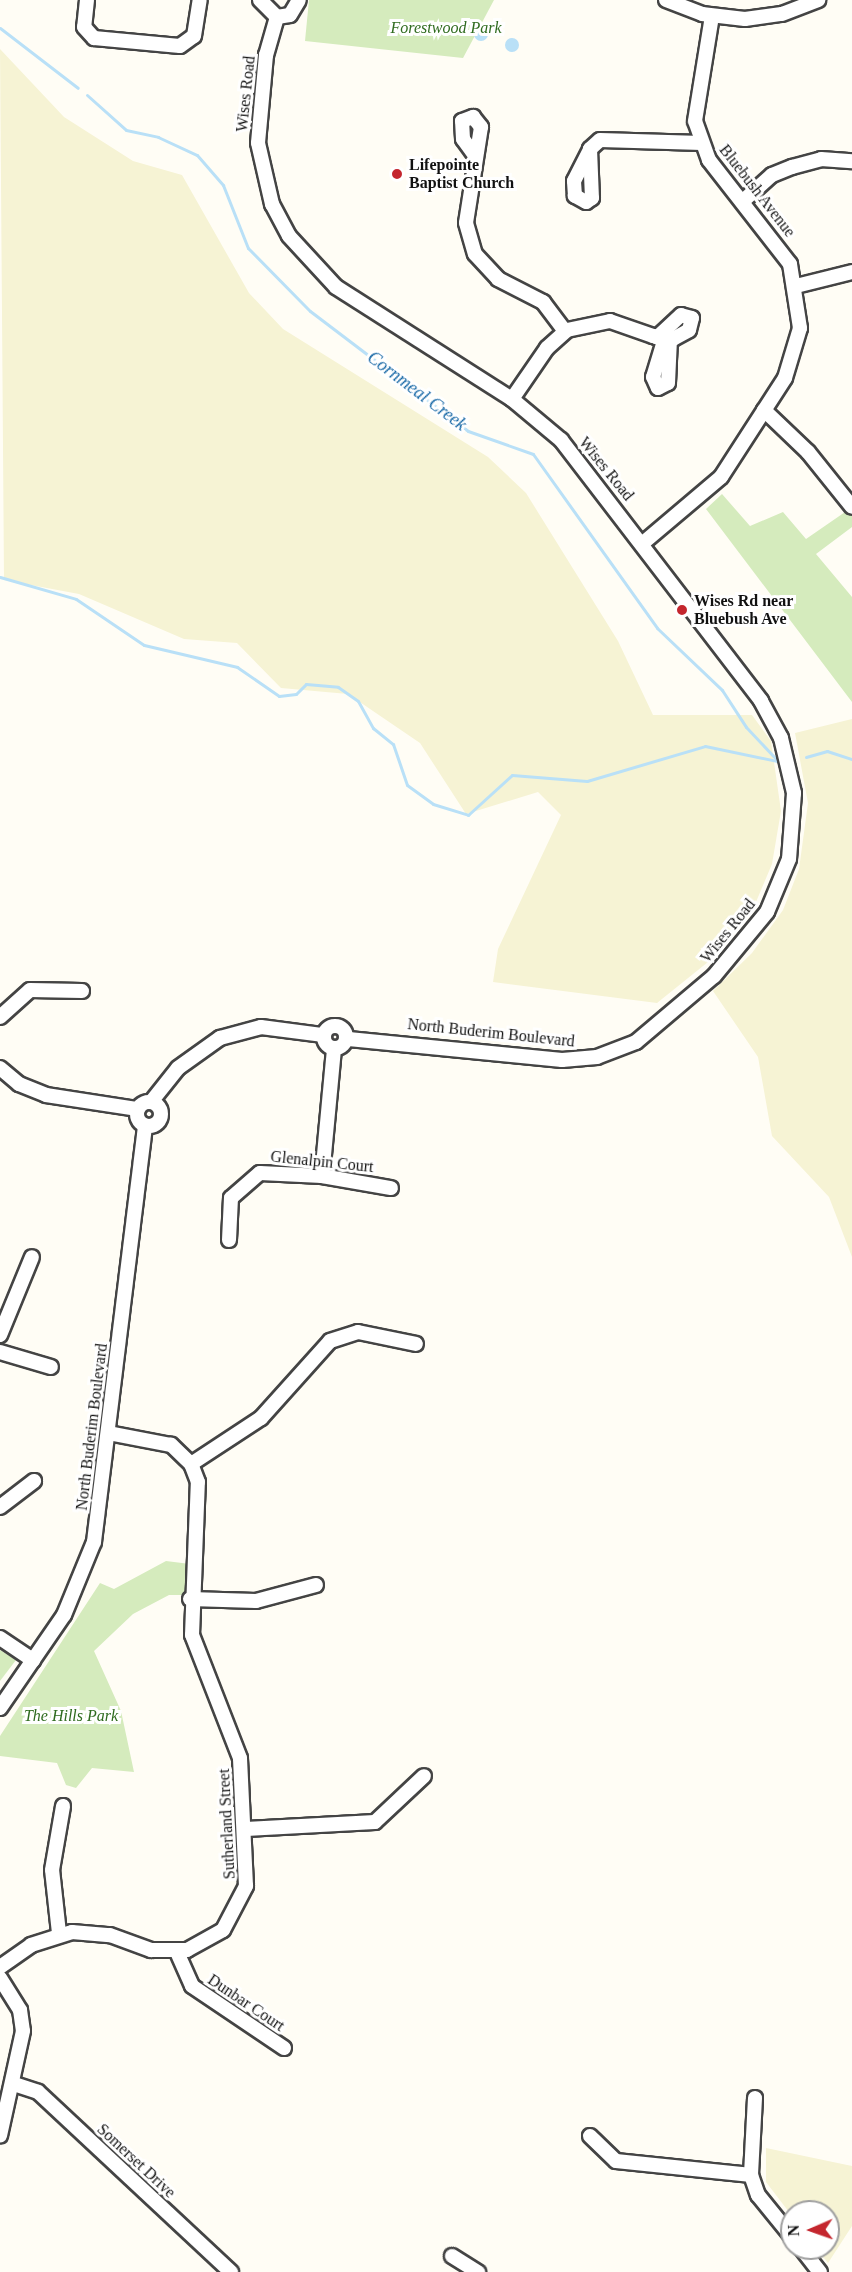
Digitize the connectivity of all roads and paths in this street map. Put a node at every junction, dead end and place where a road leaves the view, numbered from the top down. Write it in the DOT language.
graph roads {
  1 [pos="87,0"];
  2 [pos="200,0"];
  3 [pos="260,0"];
  4 [pos="299,0"];
  5 [pos="666,0"];
  6 [pos="818,0"];
  7 [pos="711,16"];
  8 [pos="277,17"];
  9 [pos="702,143"];
  10 [pos="590,149"];
  11 [pos="476,157"];
  12 [pos="852,161"];
  13 [pos="743,201"];
  14 [pos="852,272"];
  15 [pos="834,277"];
  16 [pos="852,282"];
  17 [pos="796,286"];
  18 [pos="565,331"];
  19 [pos="667,333"];
  20 [pos="512,399"];
  21 [pos="764,410"];
  22 [pos="852,507"];
  23 [pos="643,543"];
  24 [pos="82,991"];
  25 [pos="686,999"];
  26 [pos="0,1017"];
  27 [pos="323,1035"];
  28 [pos="346,1039"];
  29 [pos="334,1049"];
  30 [pos="0,1068"];
  31 [pos="151,1102"];
  32 [pos="138,1109"];
  33 [pos="145,1126"];
  34 [pos="322,1176"];
  35 [pos="391,1188"];
  36 [pos="229,1240"];
  37 [pos="32,1257"];
  38 [pos="0,1335"];
  39 [pos="416,1344"];
  40 [pos="0,1352"];
  41 [pos="51,1367"];
  42 [pos="108,1433"];
  43 [pos="190,1464"];
  44 [pos="34,1481"];
  45 [pos="0,1507"];
  46 [pos="316,1585"];
  47 [pos="190,1599"];
  48 [pos="0,1638"];
  49 [pos="33,1660"];
  50 [pos="0,1708"];
  51 [pos="424,1776"];
  52 [pos="63,1806"];
  53 [pos="246,1829"];
  54 [pos="59,1933"];
  55 [pos="177,1952"];
  56 [pos="0,1967"];
  57 [pos="0,1978"];
  58 [pos="284,2048"];
  59 [pos="14,2084"];
  60 [pos="755,2098"];
  61 [pos="0,2136"];
  62 [pos="590,2136"];
  63 [pos="751,2175"];
  64 [pos="780,2222"];
  65 [pos="452,2256"];
  66 [pos="810,2260"];
  67 [pos="231,2272"];
  68 [pos="478,2272"];
  69 [pos="820,2272"];
  1 -- 2 [label="street"];
  3 -- 8 [label="street"];
  4 -- 8 [label="street"];
  5 -- 7 [label="street"];
  6 -- 7 [label="street"];
  7 -- 9 [label="street, Bluebush Avenue"];
  8 -- 20 [label="street, Wises Road"];
  9 -- 10 [label="street"];
  9 -- 13 [label="street, Bluebush Avenue"];
  11 -- 18 [label="street"];
  12 -- 13 [label="street"];
  13 -- 17 [label="street, Bluebush Avenue"];
  14 -- 15 [label="street"];
  15 -- 16 [label="street"];
  15 -- 17 [label="street"];
  17 -- 21 [label="street, Bluebush Avenue"];
  18 -- 19 [label="street"];
  18 -- 20 [label="street"];
  19 -- 19 [label="street"];
  19 -- 19 [label="street"];
  20 -- 23 [label="street, Wises Road"];
  21 -- 22 [label="street"];
  21 -- 23 [label="street, Bluebush Avenue"];
  23 -- 25 [label="street, Wises Road"];
  24 -- 26 [label="street"];
  25 -- 28 [label="street, North Buderim Boulevard"];
  27 -- 28 [label="street, North Buderim Boulevard"];
  27 -- 29 [label="street"];
  27 -- 31 [label="street"];
  28 -- 29 [label="street"];
  29 -- 34 [label="street"];
  30 -- 32 [label="street"];
  31 -- 32 [label="street"];
  31 -- 33 [label="street"];
  32 -- 33 [label="street"];
  33 -- 42 [label="street, North Buderim Boulevard"];
  34 -- 35 [label="street, Glenalpin Court"];
  34 -- 36 [label="street, Glenalpin Court"];
  37 -- 38 [label="street"];
  39 -- 43 [label="street"];
  40 -- 41 [label="street"];
  42 -- 43 [label="street"];
  42 -- 49 [label="street, North Buderim Boulevard"];
  43 -- 47 [label="street, Sutherland Street"];
  44 -- 45 [label="street"];
  46 -- 47 [label="street"];
  47 -- 53 [label="street, Sutherland Street"];
  48 -- 49 [label="street"];
  49 -- 50 [label="street, North Buderim Boulevard"];
  51 -- 53 [label="street"];
  52 -- 54 [label="street"];
  53 -- 55 [label="street, Sutherland Street"];
  54 -- 55 [label="street, Sutherland Street"];
  54 -- 56 [label="street"];
  55 -- 58 [label="street, Dunbar Court"];
  57 -- 59 [label="street"];
  59 -- 61 [label="street"];
  59 -- 67 [label="street, Somerset Drive"];
  60 -- 63 [label="street"];
  62 -- 63 [label="street"];
  63 -- 64 [label="street"];
  65 -- 68 [label="street"];
  66 -- 69 [label="street"];
}
